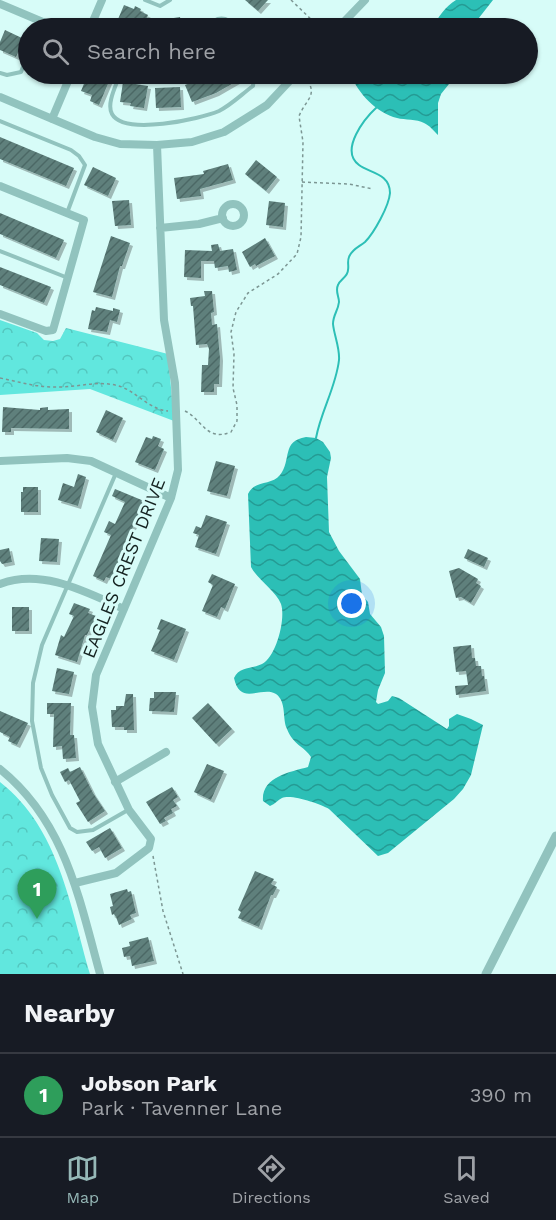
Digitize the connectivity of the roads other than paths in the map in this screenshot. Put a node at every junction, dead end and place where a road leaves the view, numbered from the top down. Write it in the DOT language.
graph roads {
  1 [pos="102,0"];
  2 [pos="145,0"];
  3 [pos="170,0"];
  4 [pos="365,0"];
  5 [pos="0,4"];
  6 [pos="27,18"];
  7 [pos="94,18"];
  8 [pos="348,18"];
  9 [pos="0,73"];
  10 [pos="18,73"];
  11 [pos="67,84"];
  12 [pos="117,84"];
  13 [pos="253,84"];
  14 [pos="287,84"];
  15 [pos="0,98"];
  16 [pos="52,120"];
  17 [pos="0,121"];
  18 [pos="157,145"];
  19 [pos="0,186"];
  20 [pos="67,213"];
  21 [pos="223,218"];
  22 [pos="160,228"];
  23 [pos="0,251"];
  24 [pos="68,278"];
  25 [pos="0,314"];
  26 [pos="0,461"];
  27 [pos="116,473"];
  28 [pos="171,498"];
  29 [pos="0,584"];
  30 [pos="69,585"];
  31 [pos="124,609"];
  32 [pos="166,752"];
  33 [pos="0,769"];
  34 [pos="115,782"];
  35 [pos="129,810"];
  36 [pos="556,836"];
  37 [pos="75,883"];
  38 [pos="100,974"];
  39 [pos="486,974"];
  1 -- 7 [label="street"];
  2 -- 3 [label="lane"];
  4 -- 8 [label="street"];
  5 -- 6 [label="street"];
  9 -- 10 [label="lane"];
  11 -- 16 [label="street"];
  12 -- 13 [label="lane"];
  14 -- 18 [label="street"];
  15 -- 16 [label="street"];
  16 -- 18 [label="street"];
  17 -- 20 [label="lane"];
  18 -- 22 [label="street, EAGLES CREST DRIVE"];
  19 -- 20 [label="street"];
  20 -- 24 [label="street"];
  21 -- 22 [label="street"];
  22 -- 28 [label="street, EAGLES CREST DRIVE"];
  23 -- 24 [label="lane"];
  24 -- 25 [label="street"];
  26 -- 27 [label="street"];
  27 -- 28 [label="street"];
  27 -- 30 [label="lane"];
  28 -- 31 [label="street, EAGLES CREST DRIVE"];
  29 -- 30 [label="street"];
  30 -- 31 [label="street"];
  30 -- 35 [label="lane"];
  31 -- 34 [label="street, EAGLES CREST DRIVE"];
  32 -- 34 [label="street"];
  33 -- 37 [label="street"];
  34 -- 35 [label="street, EAGLES CREST DRIVE"];
  35 -- 37 [label="street, EAGLES CREST DRIVE"];
  36 -- 39 [label="street"];
  37 -- 38 [label="street"];
}
